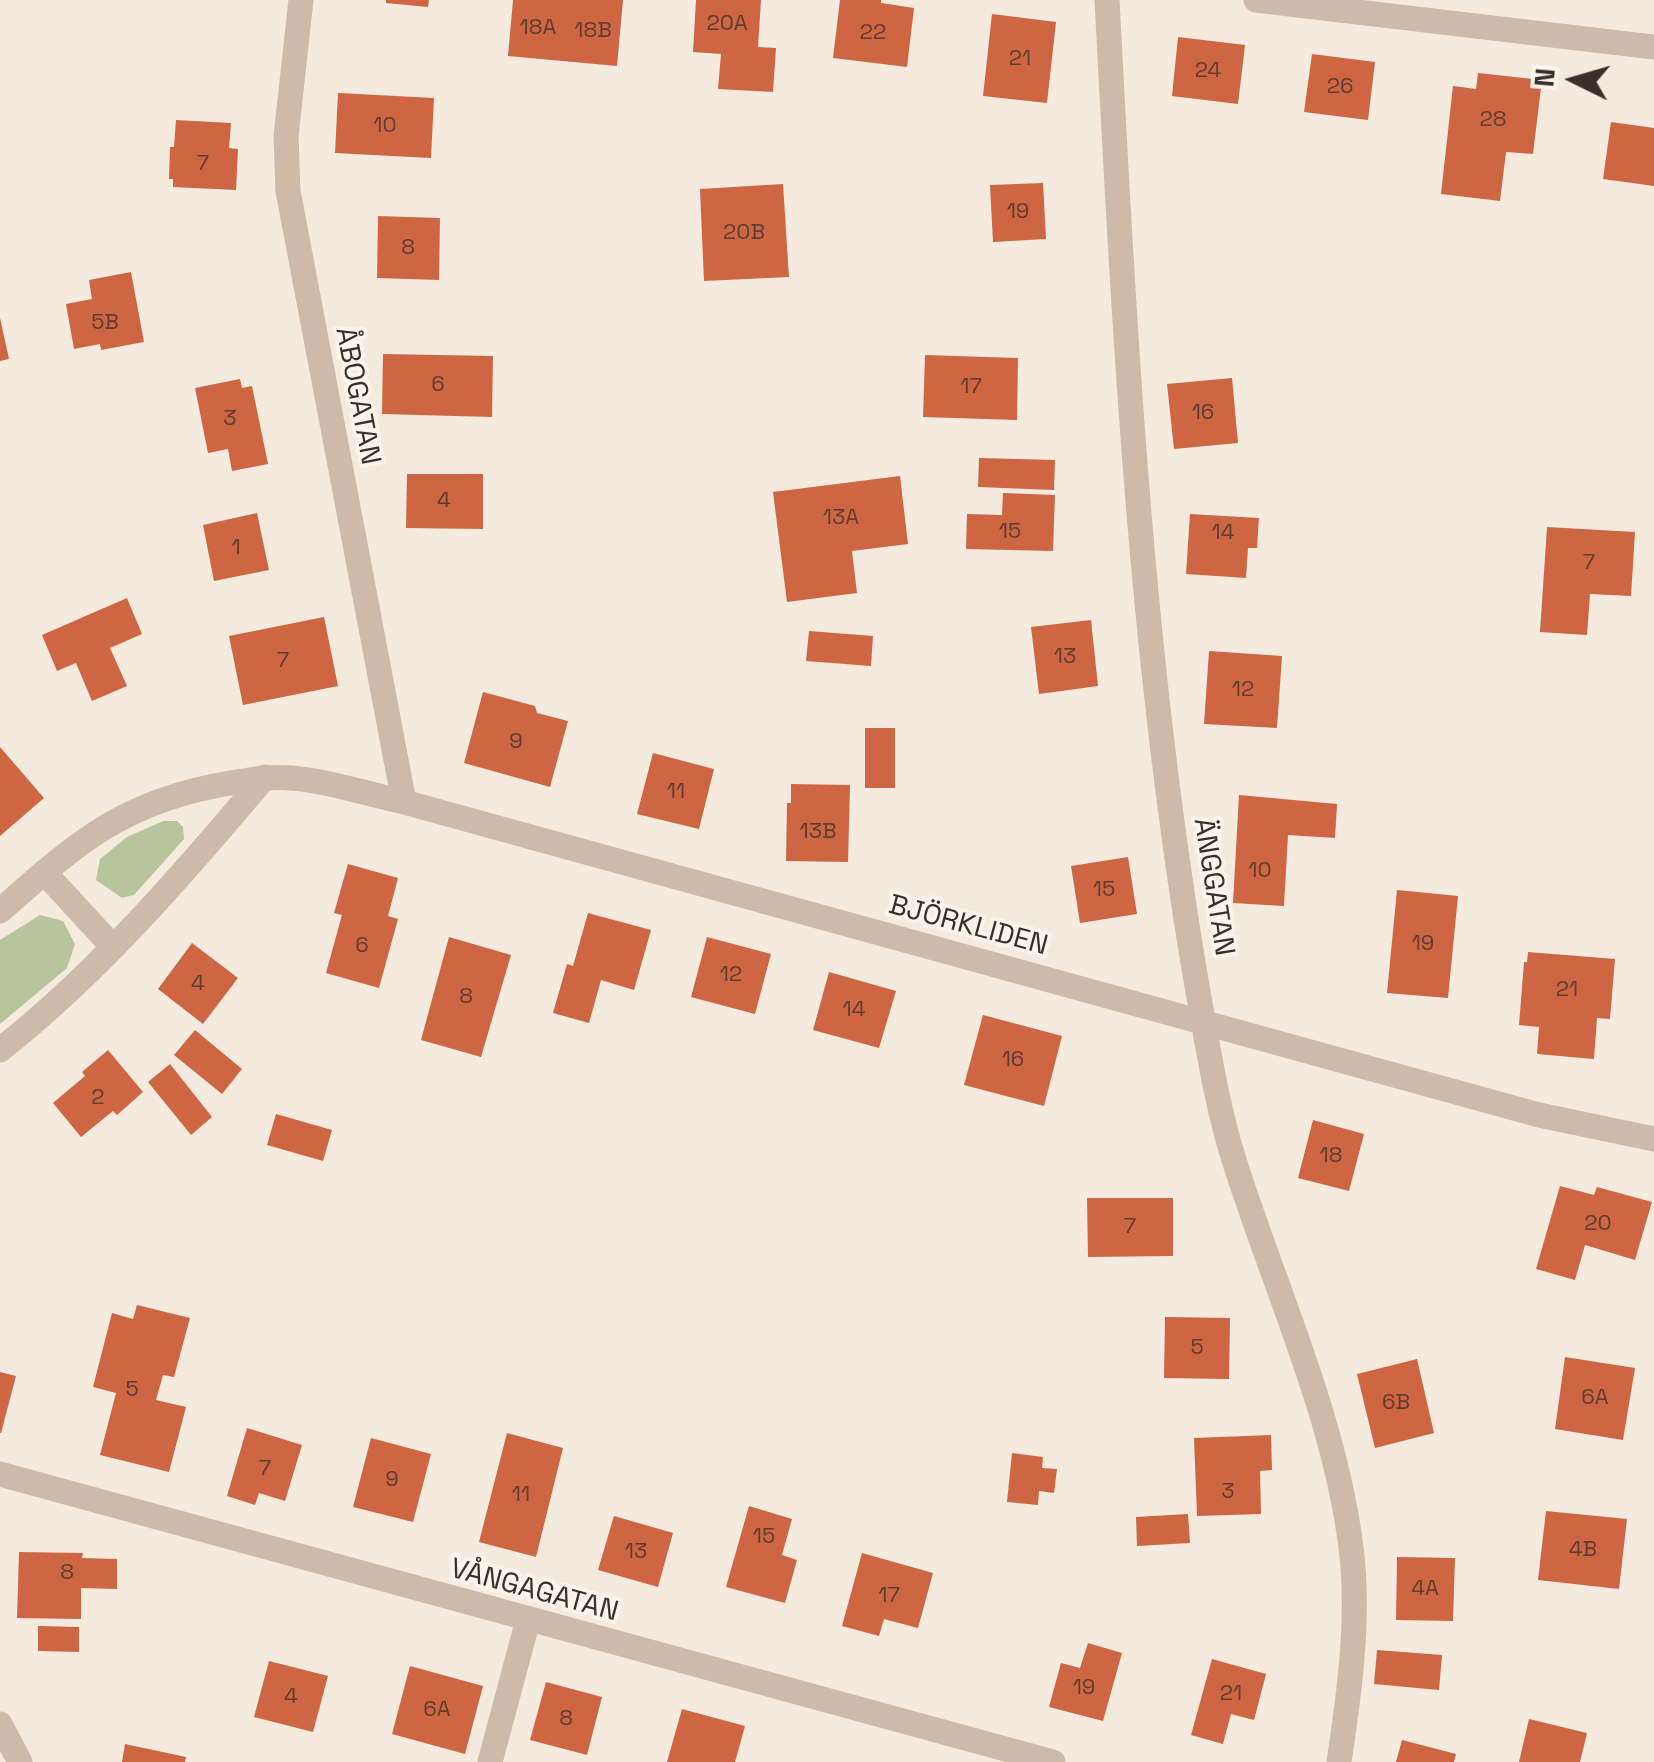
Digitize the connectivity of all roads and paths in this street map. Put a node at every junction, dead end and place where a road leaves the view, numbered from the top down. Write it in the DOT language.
graph roads {
  1 [pos="301,0"];
  2 [pos="1107,0"];
  3 [pos="1256,0"];
  4 [pos="1654,47"];
  5 [pos="266,778"];
  6 [pos="404,802"];
  7 [pos="44,872"];
  8 [pos="0,911"];
  9 [pos="112,946"];
  10 [pos="1203,1021"];
  11 [pos="0,1050"];
  12 [pos="1654,1139"];
  13 [pos="0,1474"];
  14 [pos="528,1620"];
  15 [pos="0,1724"];
  16 [pos="20,1762"];
  17 [pos="490,1762"];
  18 [pos="1053,1762"];
  19 [pos="1338,1762"];
  1 -- 6 [label="street, ÅBOGATAN"];
  2 -- 10 [label="street, ÄNGGATAN"];
  3 -- 4 [label="street"];
  5 -- 6 [label="street, BJÖRKLIDEN"];
  5 -- 7 [label="street, BJÖRKLIDEN"];
  5 -- 9 [label="street"];
  6 -- 10 [label="street, BJÖRKLIDEN"];
  7 -- 8 [label="street, BJÖRKLIDEN"];
  7 -- 9 [label="street"];
  9 -- 11 [label="street"];
  10 -- 12 [label="street, BJÖRKLIDEN"];
  10 -- 19 [label="street, ÄNGGATAN"];
  13 -- 14 [label="street, VÅNGAGATAN"];
  14 -- 17 [label="street"];
  14 -- 18 [label="street, VÅNGAGATAN"];
  15 -- 16 [label="street"];
}
